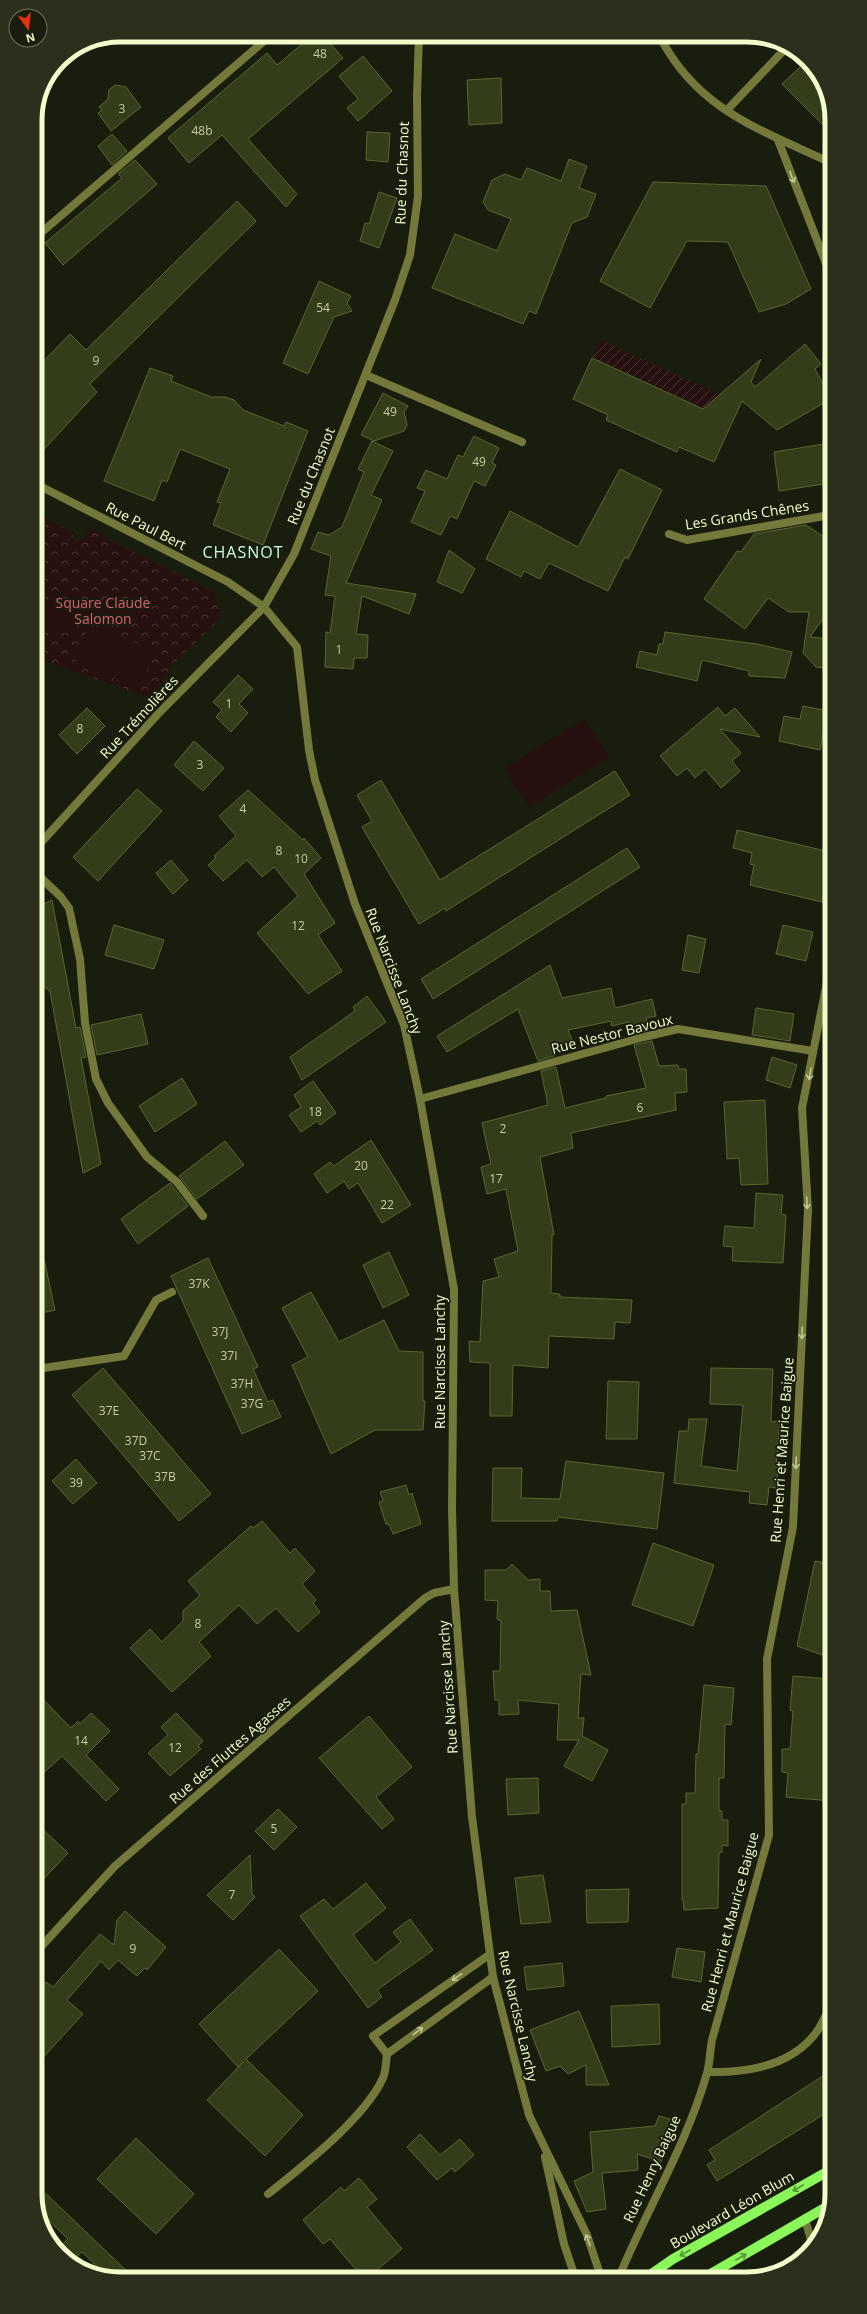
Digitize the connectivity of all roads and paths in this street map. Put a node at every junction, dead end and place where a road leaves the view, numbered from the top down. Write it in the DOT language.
graph roads {
  1 [pos="263,42"];
  2 [pos="419,42"];
  3 [pos="663,42"];
  4 [pos="783,51"];
  5 [pos="727,110"];
  6 [pos="778,140"];
  7 [pos="825,160"];
  8 [pos="42,232"];
  9 [pos="825,261"];
  10 [pos="366,375"];
  11 [pos="522,442"];
  12 [pos="42,487"];
  13 [pos="825,516"];
  14 [pos="669,534"];
  15 [pos="264,607"];
  16 [pos="42,841"];
  17 [pos="42,879"];
  18 [pos="825,992"];
  19 [pos="813,1051"];
  20 [pos="420,1099"];
  21 [pos="203,1216"];
  22 [pos="172,1292"];
  23 [pos="42,1368"];
  24 [pos="454,1589"];
  25 [pos="42,1946"];
  26 [pos="489,1955"];
  27 [pos="493,1977"];
  28 [pos="825,2016"];
  29 [pos="387,2054"];
  30 [pos="708,2072"];
  31 [pos="541,2142"];
  32 [pos="825,2173"];
  33 [pos="268,2194"];
  34 [pos="823,2209"];
  35 [pos="805,2219"];
  36 [pos="811,2239"];
  37 [pos="573,2272"];
  38 [pos="599,2272"];
  39 [pos="621,2272"];
  40 [pos="653,2272"];
  41 [pos="717,2272"];
  1 -- 8 [label="street"];
  2 -- 10 [label="street, Rue du Chasnot"];
  3 -- 5 [label="street"];
  4 -- 5 [label="street"];
  5 -- 6 [label="street"];
  6 -- 7 [label="street"];
  6 -- 9 [label="street, one-way"];
  10 -- 11 [label="street"];
  10 -- 15 [label="street, Rue du Chasnot"];
  12 -- 15 [label="street, Rue Paul Bert"];
  13 -- 14 [label="street, Les Grands Chênes"];
  15 -- 16 [label="street, Rue Trémolières"];
  15 -- 20 [label="street, Rue Narcisse Lanchy"];
  17 -- 21 [label="street"];
  18 -- 19 [label="street, Rue Henri et Maurice Baigue"];
  19 -- 20 [label="street, Rue Nestor Bavoux"];
  19 -- 30 [label="street, Rue Henri et Maurice Baigue, one-way"];
  20 -- 24 [label="street, Rue Narcisse Lanchy"];
  22 -- 23 [label="street"];
  24 -- 25 [label="street, Rue des Fluttes Agasses"];
  24 -- 26 [label="street, Rue Narcisse Lanchy"];
  26 -- 27 [label="street, Rue Narcisse Lanchy"];
  26 -- 29 [label="street, one-way"];
  29 -- 27 [label="street, one-way"];
  27 -- 31 [label="street, Rue Narcisse Lanchy"];
  28 -- 30 [label="street"];
  29 -- 33 [label="street"];
  30 -- 39 [label="street, Rue Henry Baigue"];
  31 -- 37 [label="street, Rue Narcisse Lanchy"];
  38 -- 31 [label="street, Rue Narcisse Lanchy, one-way"];
  32 -- 40 [label="main road, Boulevard Léon Blum, one-way"];
  34 -- 35 [label="main road"];
  35 -- 36 [label="street"];
  41 -- 35 [label="main road, one-way"];
}
